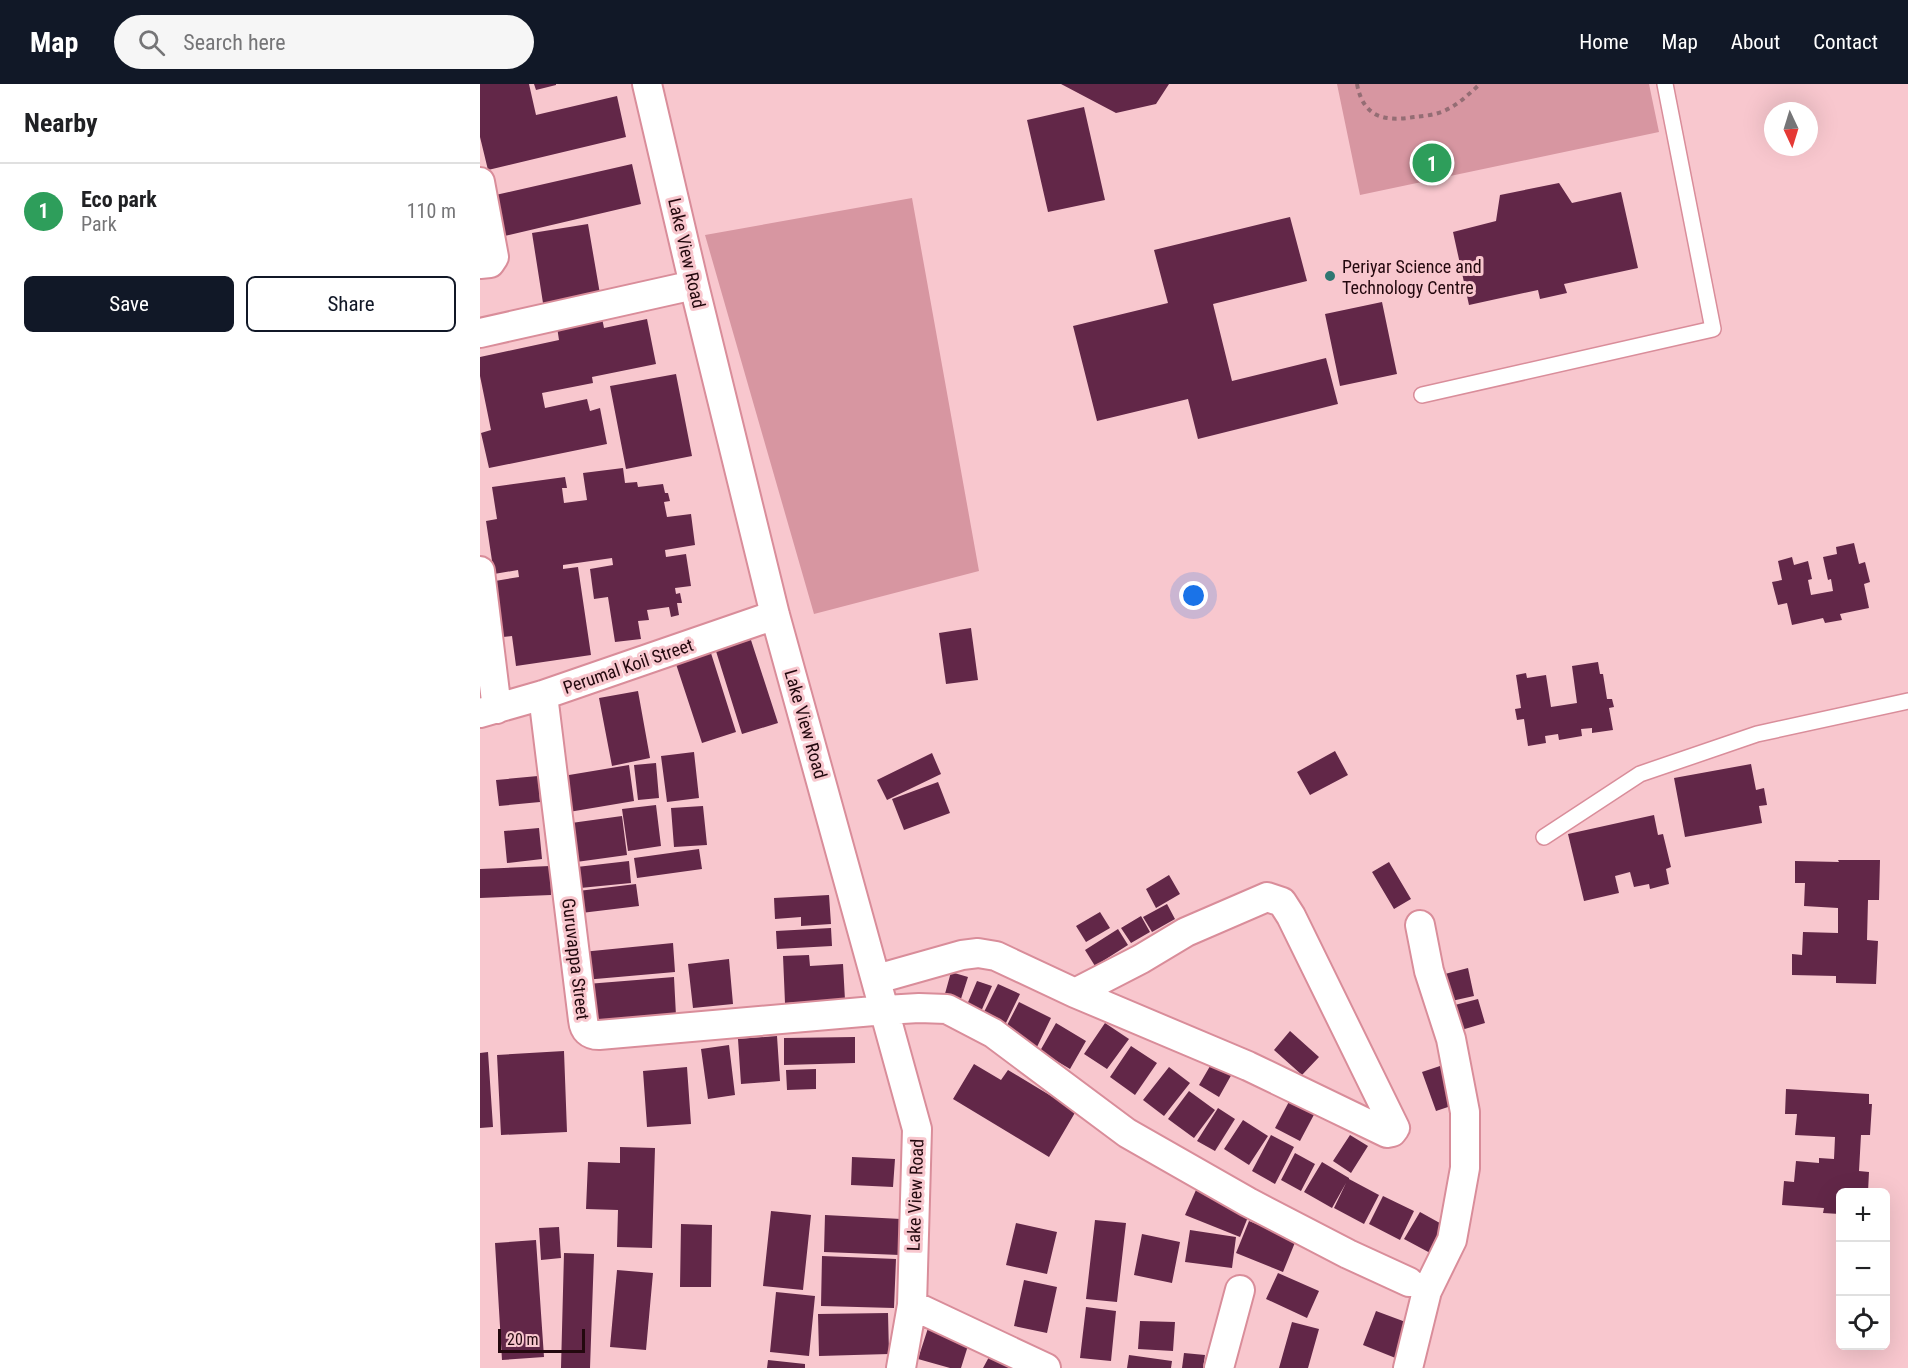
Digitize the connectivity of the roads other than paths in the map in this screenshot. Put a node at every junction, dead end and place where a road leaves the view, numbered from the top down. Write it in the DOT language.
graph roads {
  1 [pos="647,84"];
  2 [pos="1665,84"];
  3 [pos="480,182"];
  4 [pos="480,264"];
  5 [pos="694,285"];
  6 [pos="480,333"];
  7 [pos="1422,395"];
  8 [pos="480,571"];
  9 [pos="775,615"];
  10 [pos="543,695"];
  11 [pos="1908,701"];
  12 [pos="488,711"];
  13 [pos="1544,837"];
  14 [pos="1420,924"];
  15 [pos="877,979"];
  16 [pos="1075,993"];
  17 [pos="885,1010"];
  18 [pos="1409,1282"];
  19 [pos="1240,1290"];
  20 [pos="912,1305"];
  21 [pos="901,1368"];
  22 [pos="1046,1368"];
  23 [pos="1219,1368"];
  24 [pos="1408,1368"];
  1 -- 5 [label="street, Lake View Road"];
  2 -- 7 [label="lane"];
  3 -- 4 [label="street"];
  5 -- 6 [label="street"];
  5 -- 9 [label="street, Lake View Road"];
  8 -- 12 [label="street"];
  9 -- 10 [label="street, Perumal Koil Street"];
  9 -- 15 [label="street, Lake View Road"];
  10 -- 12 [label="street, Perumal Koil Street"];
  10 -- 17 [label="street, Guruvappa Street"];
  11 -- 13 [label="lane"];
  14 -- 24 [label="street"];
  15 -- 16 [label="street"];
  15 -- 17 [label="street, Lake View Road"];
  16 -- 16 [label="street"];
  17 -- 18 [label="street"];
  17 -- 20 [label="street, Lake View Road"];
  19 -- 23 [label="street"];
  20 -- 21 [label="street, Lake View Road"];
  20 -- 22 [label="street"];
}
